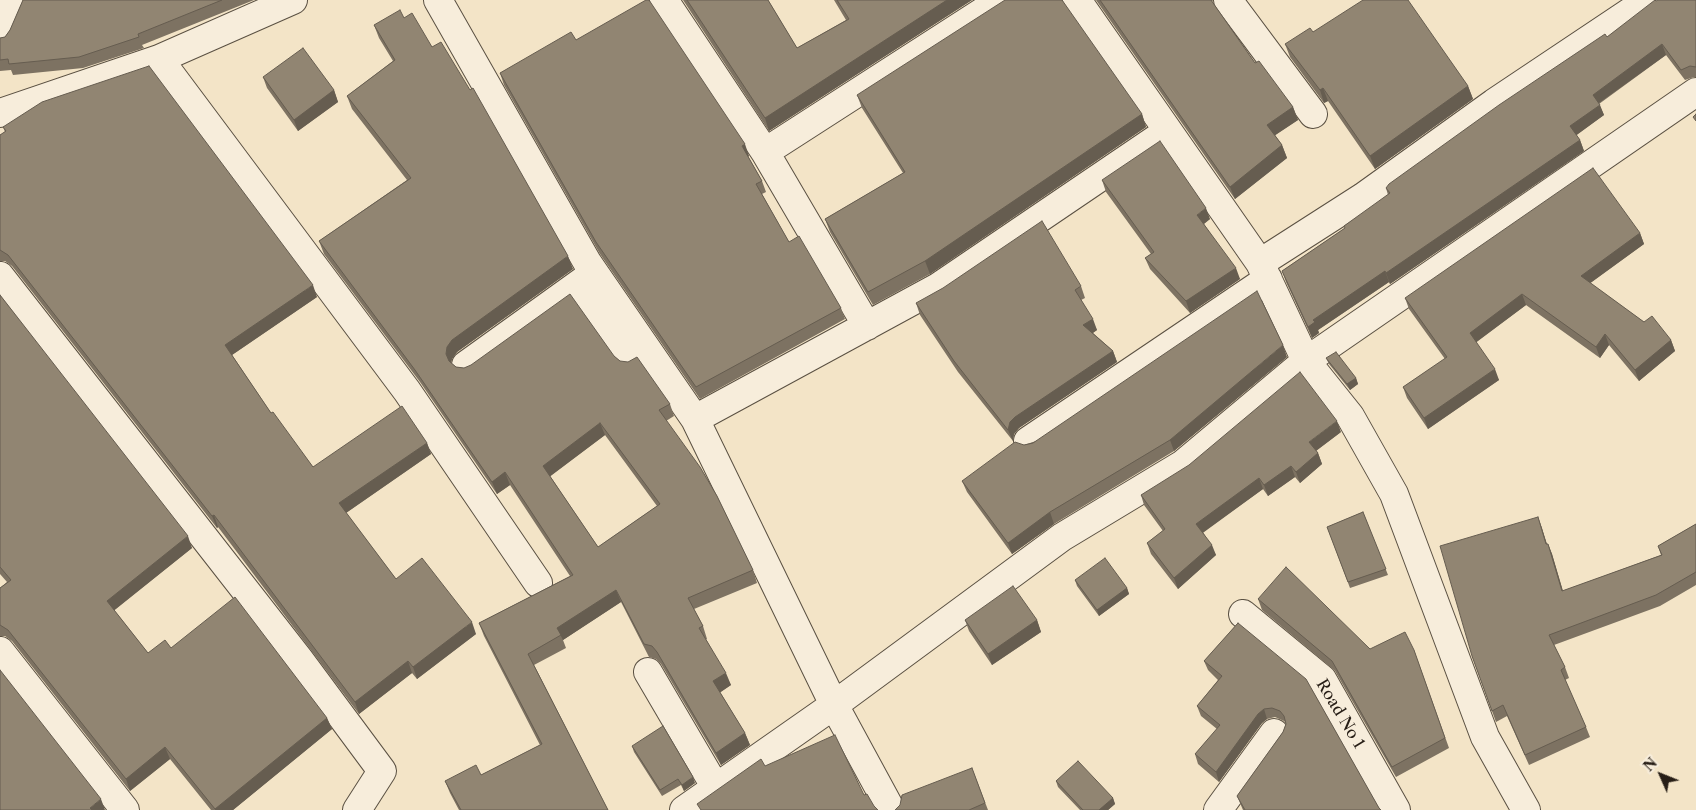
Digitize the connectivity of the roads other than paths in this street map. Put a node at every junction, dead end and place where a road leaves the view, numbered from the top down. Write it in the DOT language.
graph roads {
  1 [pos="15,0"];
  2 [pos="293,0"];
  3 [pos="438,0"];
  4 [pos="664,0"];
  5 [pos="1000,0"];
  6 [pos="1077,0"];
  7 [pos="1228,0"];
  8 [pos="1648,0"];
  9 [pos="0,35"];
  10 [pos="159,59"];
  11 [pos="1696,92"];
  12 [pos="0,114"];
  13 [pos="1313,114"];
  14 [pos="1168,130"];
  15 [pos="765,152"];
  16 [pos="1264,271"];
  17 [pos="0,276"];
  18 [pos="586,279"];
  19 [pos="867,326"];
  20 [pos="1306,362"];
  21 [pos="466,365"];
  22 [pos="660,399"];
  23 [pos="695,419"];
  24 [pos="1028,441"];
  25 [pos="538,582"];
  26 [pos="1243,614"];
  27 [pos="0,651"];
  28 [pos="648,672"];
  29 [pos="834,705"];
  30 [pos="1274,733"];
  31 [pos="716,788"];
  32 [pos="1225,807"];
  33 [pos="124,810"];
  34 [pos="357,810"];
  35 [pos="684,810"];
  36 [pos="891,810"];
  37 [pos="1396,810"];
  38 [pos="1526,810"];
  1 -- 9 [label="street"];
  2 -- 10 [label="street"];
  3 -- 18 [label="street"];
  4 -- 15 [label="street"];
  5 -- 15 [label="street"];
  6 -- 14 [label="street"];
  7 -- 13 [label="street"];
  8 -- 16 [label="street"];
  10 -- 12 [label="street"];
  10 -- 25 [label="street"];
  11 -- 20 [label="street"];
  14 -- 16 [label="street"];
  14 -- 19 [label="street"];
  15 -- 19 [label="street"];
  16 -- 20 [label="street"];
  16 -- 24 [label="street"];
  17 -- 34 [label="street"];
  18 -- 21 [label="street"];
  18 -- 22 [label="street"];
  18 -- 23 [label="street"];
  19 -- 23 [label="street"];
  20 -- 29 [label="street"];
  20 -- 38 [label="street"];
  23 -- 29 [label="street"];
  26 -- 37 [label="street, Road No 1"];
  27 -- 33 [label="street"];
  28 -- 31 [label="street"];
  29 -- 31 [label="street"];
  29 -- 36 [label="street"];
  30 -- 32 [label="street"];
  31 -- 35 [label="street"];
}
